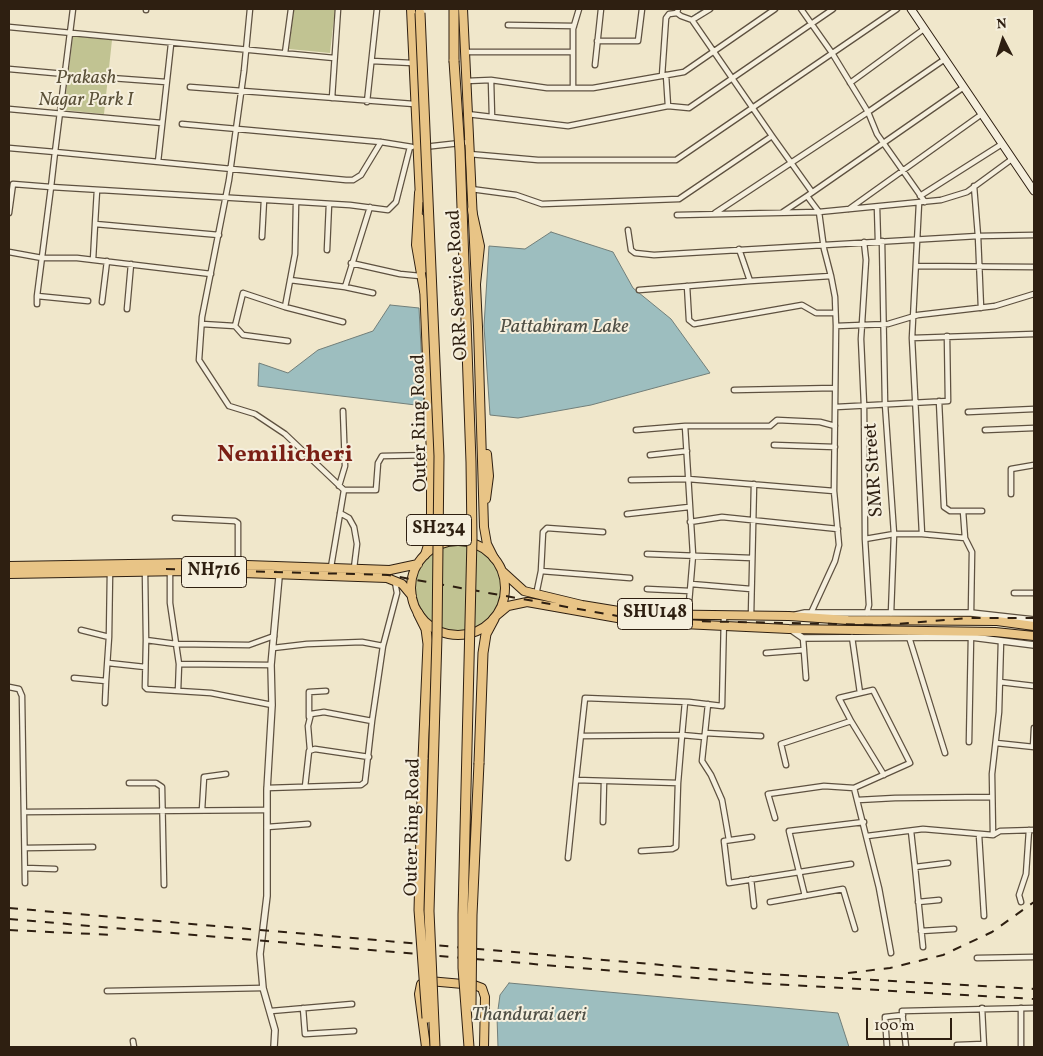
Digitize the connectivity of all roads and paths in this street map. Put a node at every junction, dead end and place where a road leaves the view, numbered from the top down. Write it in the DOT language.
graph roads {
  1 [pos="73,9"];
  2 [pos="250,9"];
  3 [pos="291,9"];
  4 [pos="338,9"];
  5 [pos="377,9"];
  6 [pos="411,9"];
  7 [pos="454,9"];
  8 [pos="463,9"];
  9 [pos="579,9"];
  10 [pos="601,9"];
  11 [pos="642,9"];
  12 [pos="710,9"];
  13 [pos="775,9"];
  14 [pos="801,9"];
  15 [pos="833,9"];
  16 [pos="897,9"];
  17 [pos="911,9"];
  18 [pos="420,11"];
  19 [pos="678,11"];
  20 [pos="692,20"];
  21 [pos="811,24"];
  22 [pos="508,25"];
  23 [pos="9,26"];
  24 [pos="574,26"];
  25 [pos="924,28"];
  26 [pos="71,33"];
  27 [pos="597,41"];
  28 [pos="171,44"];
  29 [pos="246,49"];
  30 [pos="464,52"];
  31 [pos="573,52"];
  32 [pos="714,52"];
  33 [pos="285,53"];
  34 [pos="832,53"];
  35 [pos="334,58"];
  36 [pos="945,59"];
  37 [pos="372,61"];
  38 [pos="412,63"];
  39 [pos="595,65"];
  40 [pos="9,69"];
  41 [pos="66,74"];
  42 [pos="664,76"];
  43 [pos="111,78"];
  44 [pos="732,78"];
  45 [pos="491,80"];
  46 [pos="465,81"];
  47 [pos="166,82"];
  48 [pos="850,83"];
  49 [pos="190,87"];
  50 [pos="964,87"];
  51 [pos="573,88"];
  52 [pos="242,91"];
  53 [pos="332,98"];
  54 [pos="367,102"];
  55 [pos="414,104"];
  56 [pos="668,106"];
  57 [pos="752,108"];
  58 [pos="9,109"];
  59 [pos="868,112"];
  60 [pos="60,114"];
  61 [pos="467,114"];
  62 [pos="982,114"];
  63 [pos="492,117"];
  64 [pos="162,123"];
  65 [pos="182,124"];
  66 [pos="236,130"];
  67 [pos="772,136"];
  68 [pos="381,142"];
  69 [pos="469,142"];
  70 [pos="883,143"];
  71 [pos="1002,144"];
  72 [pos="9,148"];
  73 [pos="414,148"];
  74 [pos="55,152"];
  75 [pos="470,154"];
  76 [pos="1012,159"];
  77 [pos="158,162"];
  78 [pos="791,164"];
  79 [pos="230,169"];
  80 [pos="903,170"];
  81 [pos="974,186"];
  82 [pos="51,187"];
  83 [pos="472,189"];
  84 [pos="97,190"];
  85 [pos="1034,191"];
  86 [pos="812,192"];
  87 [pos="419,193"];
  88 [pos="807,196"];
  89 [pos="920,196"];
  90 [pos="226,198"];
  91 [pos="264,200"];
  92 [pos="296,202"];
  93 [pos="925,202"];
  94 [pos="919,203"];
  95 [pos="330,204"];
  96 [pos="370,207"];
  97 [pos="877,207"];
  98 [pos="847,210"];
  99 [pos="818,212"];
  100 [pos="9,213"];
  101 [pos="781,213"];
  102 [pos="714,214"];
  103 [pos="677,215"];
  104 [pos="95,224"];
  105 [pos="628,230"];
  106 [pos="1034,234"];
  107 [pos="219,235"];
  108 [pos="978,236"];
  109 [pos="262,237"];
  110 [pos="918,239"];
  111 [pos="880,241"];
  112 [pos="864,242"];
  113 [pos="823,244"];
  114 [pos="738,249"];
  115 [pos="327,250"];
  116 [pos="9,252"];
  117 [pos="42,258"];
  118 [pos="93,260"];
  119 [pos="107,261"];
  120 [pos="352,263"];
  121 [pos="131,264"];
  122 [pos="917,266"];
  123 [pos="1034,267"];
  124 [pos="979,268"];
  125 [pos="211,274"];
  126 [pos="420,276"];
  127 [pos="831,276"];
  128 [pos="290,280"];
  129 [pos="750,281"];
  130 [pos="687,286"];
  131 [pos="345,287"];
  132 [pos="638,290"];
  133 [pos="424,291"];
  134 [pos="373,293"];
  135 [pos="1034,294"];
  136 [pos="37,296"];
  137 [pos="88,301"];
  138 [pos="102,302"];
  139 [pos="37,304"];
  140 [pos="285,306"];
  141 [pos="981,308"];
  142 [pos="126,309"];
  143 [pos="835,313"];
  144 [pos="914,316"];
  145 [pos="343,322"];
  146 [pos="202,324"];
  147 [pos="883,324"];
  148 [pos="862,325"];
  149 [pos="235,326"];
  150 [pos="836,326"];
  151 [pos="1034,334"];
  152 [pos="947,336"];
  153 [pos="912,338"];
  154 [pos="288,341"];
  155 [pos="835,388"];
  156 [pos="734,390"];
  157 [pos="939,401"];
  158 [pos="914,402"];
  159 [pos="885,404"];
  160 [pos="864,405"];
  161 [pos="836,407"];
  162 [pos="1034,409"];
  163 [pos="343,411"];
  164 [pos="968,412"];
  165 [pos="685,426"];
  166 [pos="835,426"];
  167 [pos="1034,428"];
  168 [pos="636,430"];
  169 [pos="985,430"];
  170 [pos="774,444"];
  171 [pos="835,447"];
  172 [pos="687,451"];
  173 [pos="431,455"];
  174 [pos="650,455"];
  175 [pos="1034,465"];
  176 [pos="688,479"];
  177 [pos="631,480"];
  178 [pos="754,484"];
  179 [pos="339,486"];
  180 [pos="344,490"];
  181 [pos="834,491"];
  182 [pos="1011,494"];
  183 [pos="689,507"];
  184 [pos="963,511"];
  185 [pos="982,511"];
  186 [pos="340,513"];
  187 [pos="627,514"];
  188 [pos="175,518"];
  189 [pos="753,520"];
  190 [pos="690,522"];
  191 [pos="838,529"];
  192 [pos="603,532"];
  193 [pos="894,534"];
  194 [pos="922,534"];
  195 [pos="865,538"];
  196 [pos="964,538"];
  197 [pos="647,554"];
  198 [pos="425,555"];
  199 [pos="693,555"];
  200 [pos="494,558"];
  201 [pos="752,558"];
  202 [pos="418,564"];
  203 [pos="238,565"];
  204 [pos="9,566"];
  205 [pos="331,567"];
  206 [pos="354,568"];
  207 [pos="280,570"];
  208 [pos="502,570"];
  209 [pos="110,571"];
  210 [pos="145,571"];
  211 [pos="170,571"];
  212 [pos="541,571"];
  213 [pos="9,574"];
  214 [pos="392,578"];
  215 [pos="630,578"];
  216 [pos="691,584"];
  217 [pos="647,589"];
  218 [pos="751,589"];
  219 [pos="690,591"];
  220 [pos="1014,593"];
  221 [pos="1034,593"];
  222 [pos="536,595"];
  223 [pos="412,596"];
  224 [pos="418,613"];
  225 [pos="811,613"];
  226 [pos="867,613"];
  227 [pos="891,613"];
  228 [pos="688,615"];
  229 [pos="724,616"];
  230 [pos="750,616"];
  231 [pos="789,616"];
  232 [pos="970,617"];
  233 [pos="495,618"];
  234 [pos="1034,620"];
  235 [pos="724,626"];
  236 [pos="1034,626"];
  237 [pos="789,629"];
  238 [pos="81,630"];
  239 [pos="970,634"];
  240 [pos="274,636"];
  241 [pos="1034,636"];
  242 [pos="109,637"];
  243 [pos="852,637"];
  244 [pos="909,637"];
  245 [pos="804,638"];
  246 [pos="146,640"];
  247 [pos="1001,640"];
  248 [pos="176,644"];
  249 [pos="1034,645"];
  250 [pos="383,646"];
  251 [pos="273,648"];
  252 [pos="804,650"];
  253 [pos="766,654"];
  254 [pos="108,663"];
  255 [pos="179,664"];
  256 [pos="271,665"];
  257 [pos="145,667"];
  258 [pos="74,678"];
  259 [pos="806,678"];
  260 [pos="106,681"];
  261 [pos="1000,682"];
  262 [pos="1034,686"];
  263 [pos="9,687"];
  264 [pos="178,690"];
  265 [pos="326,691"];
  266 [pos="860,693"];
  267 [pos="685,702"];
  268 [pos="104,703"];
  269 [pos="708,704"];
  270 [pos="272,705"];
  271 [pos="309,717"];
  272 [pos="372,721"];
  273 [pos="850,721"];
  274 [pos="1034,728"];
  275 [pos="682,735"];
  276 [pos="704,735"];
  277 [pos="581,736"];
  278 [pos="761,736"];
  279 [pos="969,742"];
  280 [pos="996,743"];
  281 [pos="1034,747"];
  282 [pos="310,750"];
  283 [pos="945,753"];
  284 [pos="369,757"];
  285 [pos="786,765"];
  286 [pos="226,774"];
  287 [pos="884,774"];
  288 [pos="576,780"];
  289 [pos="604,781"];
  290 [pos="129,783"];
  291 [pos="678,783"];
  292 [pos="304,786"];
  293 [pos="267,788"];
  294 [pos="854,788"];
  295 [pos="992,797"];
  296 [pos="858,800"];
  297 [pos="163,810"];
  298 [pos="202,810"];
  299 [pos="267,810"];
  300 [pos="24,812"];
  301 [pos="775,818"];
  302 [pos="603,822"];
  303 [pos="864,822"];
  304 [pos="308,824"];
  305 [pos="267,827"];
  306 [pos="911,830"];
  307 [pos="1031,830"];
  308 [pos="979,835"];
  309 [pos="993,835"];
  310 [pos="867,836"];
  311 [pos="752,837"];
  312 [pos="729,840"];
  313 [pos="93,847"];
  314 [pos="25,848"];
  315 [pos="641,851"];
  316 [pos="568,858"];
  317 [pos="851,864"];
  318 [pos="948,864"];
  319 [pos="915,867"];
  320 [pos="25,868"];
  321 [pos="55,869"];
  322 [pos="798,872"];
  323 [pos="751,879"];
  324 [pos="25,883"];
  325 [pos="164,885"];
  326 [pos="805,896"];
  327 [pos="939,900"];
  328 [pos="770,902"];
  329 [pos="918,902"];
  330 [pos="1021,902"];
  331 [pos="754,906"];
  332 [pos="984,916"];
  333 [pos="954,929"];
  334 [pos="855,930"];
  335 [pos="921,931"];
  336 [pos="922,947"];
  337 [pos="892,953"];
  338 [pos="1034,957"];
  339 [pos="977,958"];
  340 [pos="263,988"];
  341 [pos="107,991"];
  342 [pos="352,1004"];
  343 [pos="303,1008"];
  344 [pos="982,1008"];
  345 [pos="1021,1008"];
  346 [pos="1034,1008"];
  347 [pos="271,1011"];
  348 [pos="903,1016"];
  349 [pos="354,1031"];
  350 [pos="133,1041"];
  351 [pos="984,1045"];
  352 [pos="956,1046"];
  353 [pos="134,1047"];
  354 [pos="274,1047"];
  355 [pos="426,1047"];
  356 [pos="434,1047"];
  357 [pos="470,1047"];
  358 [pos="484,1047"];
  359 [pos="887,1047"];
  360 [pos="906,1047"];
  361 [pos="1021,1047"];
  1 -- 26 [label="street"];
  2 -- 29 [label="street"];
  3 -- 33 [label="street"];
  4 -- 35 [label="street"];
  5 -- 37 [label="street"];
  6 -- 38 [label="main road, ORR Service Road"];
  7 -- 357 [label="highway, SH234, bridge"];
  8 -- 30 [label="main road, ORR Service Road"];
  9 -- 24 [label="street"];
  10 -- 27 [label="street"];
  11 -- 27 [label="street"];
  12 -- 20 [label="street"];
  13 -- 32 [label="street"];
  14 -- 21 [label="street"];
  15 -- 21 [label="street"];
  16 -- 34 [label="street"];
  17 -- 25 [label="main road"];
  18 -- 356 [label="highway, Outer Ring Road / SH234, bridge"];
  19 -- 20 [label="street"];
  19 -- 42 [label="street"];
  20 -- 32 [label="street"];
  21 -- 34 [label="street"];
  21 -- 44 [label="street"];
  22 -- 24 [label="street"];
  23 -- 26 [label="street"];
  24 -- 31 [label="street"];
  25 -- 36 [label="main road"];
  25 -- 48 [label="street"];
  26 -- 28 [label="street"];
  26 -- 41 [label="street"];
  27 -- 39 [label="street"];
  28 -- 29 [label="street"];
  28 -- 47 [label="street"];
  29 -- 33 [label="street"];
  29 -- 52 [label="street"];
  30 -- 31 [label="street"];
  30 -- 46 [label="main road, ORR Service Road"];
  31 -- 51 [label="street"];
  32 -- 42 [label="street"];
  32 -- 44 [label="street"];
  33 -- 35 [label="street"];
  34 -- 48 [label="street"];
  34 -- 57 [label="street"];
  35 -- 53 [label="street"];
  36 -- 50 [label="main road"];
  36 -- 59 [label="street"];
  37 -- 38 [label="street"];
  37 -- 54 [label="street"];
  38 -- 55 [label="main road, ORR Service Road"];
  40 -- 41 [label="street"];
  41 -- 60 [label="street"];
  42 -- 51 [label="street"];
  42 -- 56 [label="street"];
  43 -- 47 [label="street"];
  44 -- 56 [label="street"];
  44 -- 57 [label="street"];
  45 -- 46 [label="street"];
  45 -- 51 [label="street"];
  45 -- 63 [label="street"];
  46 -- 61 [label="main road, ORR Service Road"];
  47 -- 64 [label="street"];
  48 -- 59 [label="street"];
  49 -- 52 [label="street"];
  50 -- 62 [label="main road"];
  50 -- 70 [label="street"];
  52 -- 53 [label="street"];
  52 -- 66 [label="street"];
  53 -- 54 [label="street"];
  54 -- 55 [label="street"];
  55 -- 73 [label="main road, ORR Service Road"];
  56 -- 63 [label="street"];
  57 -- 67 [label="street"];
  57 -- 75 [label="street"];
  58 -- 60 [label="street"];
  59 -- 70 [label="street"];
  59 -- 78 [label="street"];
  60 -- 64 [label="street"];
  60 -- 74 [label="street"];
  61 -- 63 [label="street"];
  61 -- 69 [label="main road, ORR Service Road"];
  62 -- 71 [label="main road"];
  62 -- 80 [label="street"];
  64 -- 77 [label="street"];
  65 -- 66 [label="street"];
  66 -- 68 [label="street"];
  66 -- 79 [label="street"];
  67 -- 78 [label="street"];
  67 -- 83 [label="street"];
  68 -- 73 [label="street"];
  68 -- 79 [label="street"];
  69 -- 73 [label="street"];
  69 -- 75 [label="main road, ORR Service Road"];
  70 -- 80 [label="street"];
  70 -- 86 [label="street"];
  71 -- 76 [label="main road"];
  71 -- 89 [label="street"];
  72 -- 74 [label="street"];
  73 -- 87 [label="main road, ORR Service Road"];
  73 -- 96 [label="street"];
  74 -- 77 [label="street"];
  74 -- 82 [label="street"];
  75 -- 83 [label="main road, ORR Service Road"];
  76 -- 81 [label="street"];
  76 -- 85 [label="main road"];
  77 -- 79 [label="street"];
  78 -- 86 [label="street"];
  78 -- 102 [label="street"];
  79 -- 90 [label="street"];
  80 -- 89 [label="street"];
  80 -- 98 [label="street"];
  81 -- 93 [label="street"];
  81 -- 108 [label="street"];
  82 -- 84 [label="street"];
  82 -- 100 [label="street"];
  82 -- 117 [label="street"];
  83 -- 200 [label="main road, ORR Service Road"];
  84 -- 90 [label="street"];
  84 -- 104 [label="street"];
  86 -- 88 [label="street"];
  87 -- 126 [label="main road"];
  87 -- 133 [label="main road, ORR Service Road"];
  88 -- 99 [label="street"];
  88 -- 101 [label="street"];
  89 -- 93 [label="street"];
  90 -- 91 [label="street"];
  90 -- 107 [label="street"];
  91 -- 92 [label="street"];
  91 -- 109 [label="street"];
  92 -- 95 [label="street"];
  92 -- 128 [label="street"];
  93 -- 94 [label="street"];
  94 -- 97 [label="street"];
  94 -- 110 [label="street"];
  95 -- 96 [label="street"];
  95 -- 115 [label="street"];
  96 -- 120 [label="street"];
  97 -- 98 [label="street"];
  97 -- 111 [label="street, SMR Street"];
  98 -- 99 [label="street"];
  99 -- 101 [label="street"];
  99 -- 113 [label="street"];
  101 -- 102 [label="street"];
  102 -- 103 [label="street"];
  104 -- 107 [label="street"];
  104 -- 118 [label="street"];
  105 -- 114 [label="street"];
  106 -- 108 [label="street"];
  107 -- 125 [label="street"];
  108 -- 110 [label="street"];
  108 -- 124 [label="street"];
  110 -- 111 [label="street"];
  110 -- 122 [label="street"];
  111 -- 112 [label="street"];
  111 -- 147 [label="street, SMR Street"];
  112 -- 113 [label="street"];
  112 -- 148 [label="street"];
  113 -- 114 [label="street"];
  113 -- 127 [label="street"];
  114 -- 129 [label="street"];
  116 -- 117 [label="street"];
  117 -- 118 [label="street"];
  117 -- 136 [label="street"];
  118 -- 119 [label="street"];
  119 -- 121 [label="street"];
  119 -- 138 [label="street"];
  120 -- 126 [label="street"];
  120 -- 131 [label="street"];
  121 -- 125 [label="street"];
  121 -- 142 [label="street"];
  122 -- 124 [label="street"];
  122 -- 144 [label="street"];
  123 -- 124 [label="street"];
  124 -- 141 [label="street"];
  125 -- 146 [label="street"];
  126 -- 133 [label="main road"];
  127 -- 129 [label="street"];
  127 -- 143 [label="street"];
  128 -- 131 [label="street"];
  128 -- 140 [label="street"];
  129 -- 130 [label="street"];
  130 -- 132 [label="street"];
  130 -- 143 [label="street"];
  131 -- 134 [label="street"];
  133 -- 173 [label="main road, ORR Service Road"];
  135 -- 141 [label="street"];
  136 -- 137 [label="street"];
  136 -- 139 [label="street"];
  140 -- 145 [label="street"];
  140 -- 149 [label="street"];
  141 -- 144 [label="street"];
  143 -- 150 [label="street"];
  144 -- 147 [label="street"];
  144 -- 153 [label="street"];
  146 -- 149 [label="street"];
  146 -- 179 [label="street"];
  147 -- 148 [label="street"];
  147 -- 159 [label="street, SMR Street"];
  148 -- 150 [label="street"];
  148 -- 160 [label="street"];
  149 -- 154 [label="street"];
  150 -- 155 [label="street"];
  151 -- 152 [label="street"];
  152 -- 153 [label="street"];
  152 -- 157 [label="street"];
  153 -- 158 [label="street"];
  155 -- 156 [label="street"];
  155 -- 161 [label="street"];
  157 -- 158 [label="street"];
  157 -- 184 [label="street"];
  158 -- 159 [label="street"];
  158 -- 194 [label="street"];
  159 -- 160 [label="street"];
  159 -- 193 [label="street, SMR Street"];
  160 -- 161 [label="street"];
  160 -- 195 [label="street"];
  161 -- 166 [label="street"];
  162 -- 164 [label="street"];
  163 -- 179 [label="street"];
  165 -- 166 [label="street"];
  165 -- 168 [label="street"];
  165 -- 172 [label="street"];
  166 -- 171 [label="street"];
  167 -- 169 [label="street"];
  170 -- 171 [label="street"];
  171 -- 181 [label="street"];
  172 -- 174 [label="street"];
  172 -- 176 [label="street"];
  173 -- 180 [label="street"];
  173 -- 198 [label="main road, ORR Service Road"];
  175 -- 182 [label="street"];
  176 -- 177 [label="street"];
  176 -- 178 [label="street"];
  176 -- 183 [label="street"];
  178 -- 181 [label="street"];
  178 -- 189 [label="street"];
  179 -- 180 [label="street"];
  180 -- 186 [label="street"];
  181 -- 191 [label="street"];
  183 -- 187 [label="street"];
  183 -- 190 [label="street"];
  184 -- 185 [label="street"];
  184 -- 196 [label="street"];
  186 -- 205 [label="street"];
  186 -- 206 [label="street"];
  188 -- 203 [label="street"];
  189 -- 190 [label="street"];
  189 -- 191 [label="street"];
  189 -- 201 [label="street"];
  190 -- 199 [label="street"];
  191 -- 225 [label="street"];
  192 -- 212 [label="street"];
  193 -- 194 [label="street"];
  193 -- 195 [label="street"];
  193 -- 227 [label="street, SMR Street"];
  194 -- 196 [label="street"];
  195 -- 226 [label="street"];
  196 -- 232 [label="street"];
  197 -- 199 [label="street"];
  198 -- 200 [label="main road"];
  198 -- 202 [label="main road"];
  199 -- 201 [label="street"];
  199 -- 216 [label="street"];
  200 -- 208 [label="main road"];
  201 -- 218 [label="street"];
  202 -- 206 [label="main road, NH716"];
  202 -- 223 [label="main road"];
  203 -- 204 [label="main road, NH716"];
  203 -- 207 [label="main road, NH716"];
  205 -- 206 [label="main road, NH716"];
  205 -- 207 [label="main road, NH716"];
  207 -- 211 [label="main road, NH716"];
  207 -- 214 [label="main road, NH716"];
  207 -- 240 [label="street"];
  208 -- 222 [label="main road, SHU148"];
  208 -- 233 [label="main road"];
  209 -- 210 [label="main road, NH716"];
  209 -- 213 [label="main road, NH716"];
  209 -- 242 [label="street"];
  210 -- 211 [label="main road, NH716"];
  210 -- 246 [label="street"];
  211 -- 248 [label="street"];
  212 -- 215 [label="street"];
  212 -- 222 [label="street"];
  214 -- 223 [label="main road"];
  214 -- 250 [label="street"];
  216 -- 218 [label="street"];
  216 -- 219 [label="street"];
  217 -- 219 [label="street"];
  218 -- 230 [label="street"];
  219 -- 228 [label="street"];
  220 -- 221 [label="street"];
  222 -- 228 [label="main road, SHU148"];
  223 -- 224 [label="main road"];
  224 -- 233 [label="main road"];
  224 -- 356 [label="highway, bridge"];
  225 -- 226 [label="street"];
  225 -- 231 [label="street"];
  226 -- 227 [label="street"];
  227 -- 232 [label="street"];
  228 -- 229 [label="main road, SHU148"];
  229 -- 230 [label="main road, SHU148"];
  229 -- 235 [label="street"];
  230 -- 231 [label="main road, SHU148"];
  231 -- 232 [label="main road, SHU148"];
  232 -- 234 [label="street"];
  232 -- 236 [label="main road, SHU148"];
  233 -- 235 [label="main road, SHU148"];
  233 -- 357 [label="highway, bridge"];
  235 -- 237 [label="main road, SHU148"];
  235 -- 269 [label="street"];
  237 -- 239 [label="main road, SHU148"];
  237 -- 245 [label="street"];
  238 -- 242 [label="street"];
  239 -- 241 [label="main road, SHU148"];
  239 -- 244 [label="street"];
  239 -- 247 [label="street"];
  239 -- 279 [label="street"];
  240 -- 248 [label="street"];
  240 -- 251 [label="street"];
  242 -- 254 [label="street"];
  243 -- 244 [label="street"];
  243 -- 245 [label="street"];
  243 -- 266 [label="street"];
  244 -- 283 [label="street"];
  245 -- 252 [label="street"];
  246 -- 248 [label="street"];
  246 -- 257 [label="street"];
  247 -- 249 [label="street"];
  247 -- 261 [label="street"];
  248 -- 255 [label="street"];
  250 -- 251 [label="street"];
  250 -- 272 [label="street"];
  251 -- 256 [label="street"];
  252 -- 253 [label="street"];
  252 -- 259 [label="street"];
  254 -- 257 [label="street"];
  254 -- 260 [label="street"];
  255 -- 256 [label="street"];
  255 -- 264 [label="street"];
  256 -- 270 [label="street"];
  257 -- 264 [label="street"];
  258 -- 260 [label="street"];
  260 -- 268 [label="street"];
  261 -- 262 [label="street"];
  261 -- 280 [label="street"];
  263 -- 300 [label="street"];
  264 -- 270 [label="street"];
  265 -- 271 [label="street"];
  266 -- 273 [label="street"];
  266 -- 287 [label="street"];
  267 -- 269 [label="street"];
  267 -- 275 [label="street"];
  267 -- 277 [label="street"];
  269 -- 276 [label="street"];
  270 -- 293 [label="street"];
  271 -- 272 [label="street"];
  271 -- 282 [label="street"];
  272 -- 284 [label="street"];
  273 -- 285 [label="street"];
  273 -- 287 [label="street"];
  274 -- 281 [label="street"];
  275 -- 276 [label="street"];
  275 -- 277 [label="street"];
  275 -- 291 [label="street"];
  276 -- 278 [label="street"];
  276 -- 312 [label="street"];
  277 -- 288 [label="street"];
  280 -- 281 [label="street"];
  280 -- 295 [label="street"];
  282 -- 284 [label="street"];
  282 -- 292 [label="street"];
  284 -- 292 [label="street"];
  286 -- 298 [label="street"];
  287 -- 294 [label="street"];
  288 -- 289 [label="street"];
  288 -- 316 [label="street"];
  289 -- 291 [label="street"];
  289 -- 302 [label="street"];
  290 -- 297 [label="street"];
  291 -- 315 [label="street"];
  292 -- 293 [label="street"];
  293 -- 299 [label="street"];
  294 -- 296 [label="street"];
  294 -- 301 [label="street"];
  295 -- 296 [label="street"];
  295 -- 309 [label="street"];
  296 -- 303 [label="street"];
  297 -- 298 [label="street"];
  297 -- 300 [label="street"];
  297 -- 325 [label="street"];
  298 -- 299 [label="street"];
  299 -- 305 [label="street"];
  300 -- 314 [label="street"];
  303 -- 310 [label="street"];
  303 -- 322 [label="street"];
  304 -- 305 [label="street"];
  305 -- 340 [label="street"];
  306 -- 308 [label="street"];
  306 -- 310 [label="street"];
  306 -- 319 [label="street"];
  307 -- 309 [label="street"];
  307 -- 330 [label="street"];
  308 -- 309 [label="street"];
  308 -- 332 [label="street"];
  310 -- 337 [label="street"];
  311 -- 312 [label="street"];
  312 -- 323 [label="street"];
  313 -- 314 [label="street"];
  314 -- 320 [label="street"];
  317 -- 322 [label="street"];
  318 -- 319 [label="street"];
  319 -- 329 [label="street"];
  320 -- 321 [label="street"];
  320 -- 324 [label="street"];
  322 -- 323 [label="street"];
  322 -- 326 [label="street"];
  323 -- 331 [label="street"];
  326 -- 328 [label="street"];
  326 -- 334 [label="street"];
  327 -- 329 [label="street"];
  329 -- 335 [label="street"];
  333 -- 335 [label="street"];
  335 -- 336 [label="street"];
  338 -- 339 [label="street"];
  340 -- 341 [label="street"];
  340 -- 347 [label="street"];
  342 -- 343 [label="street"];
  343 -- 347 [label="street"];
  343 -- 349 [label="street"];
  344 -- 345 [label="street"];
  344 -- 348 [label="street"];
  344 -- 351 [label="street"];
  345 -- 346 [label="street"];
  345 -- 361 [label="street"];
  347 -- 354 [label="street"];
  348 -- 359 [label="street"];
  348 -- 360 [label="street"];
  350 -- 353 [label="street"];
  351 -- 352 [label="street"];
  355 -- 358 [label="main road"];
}
